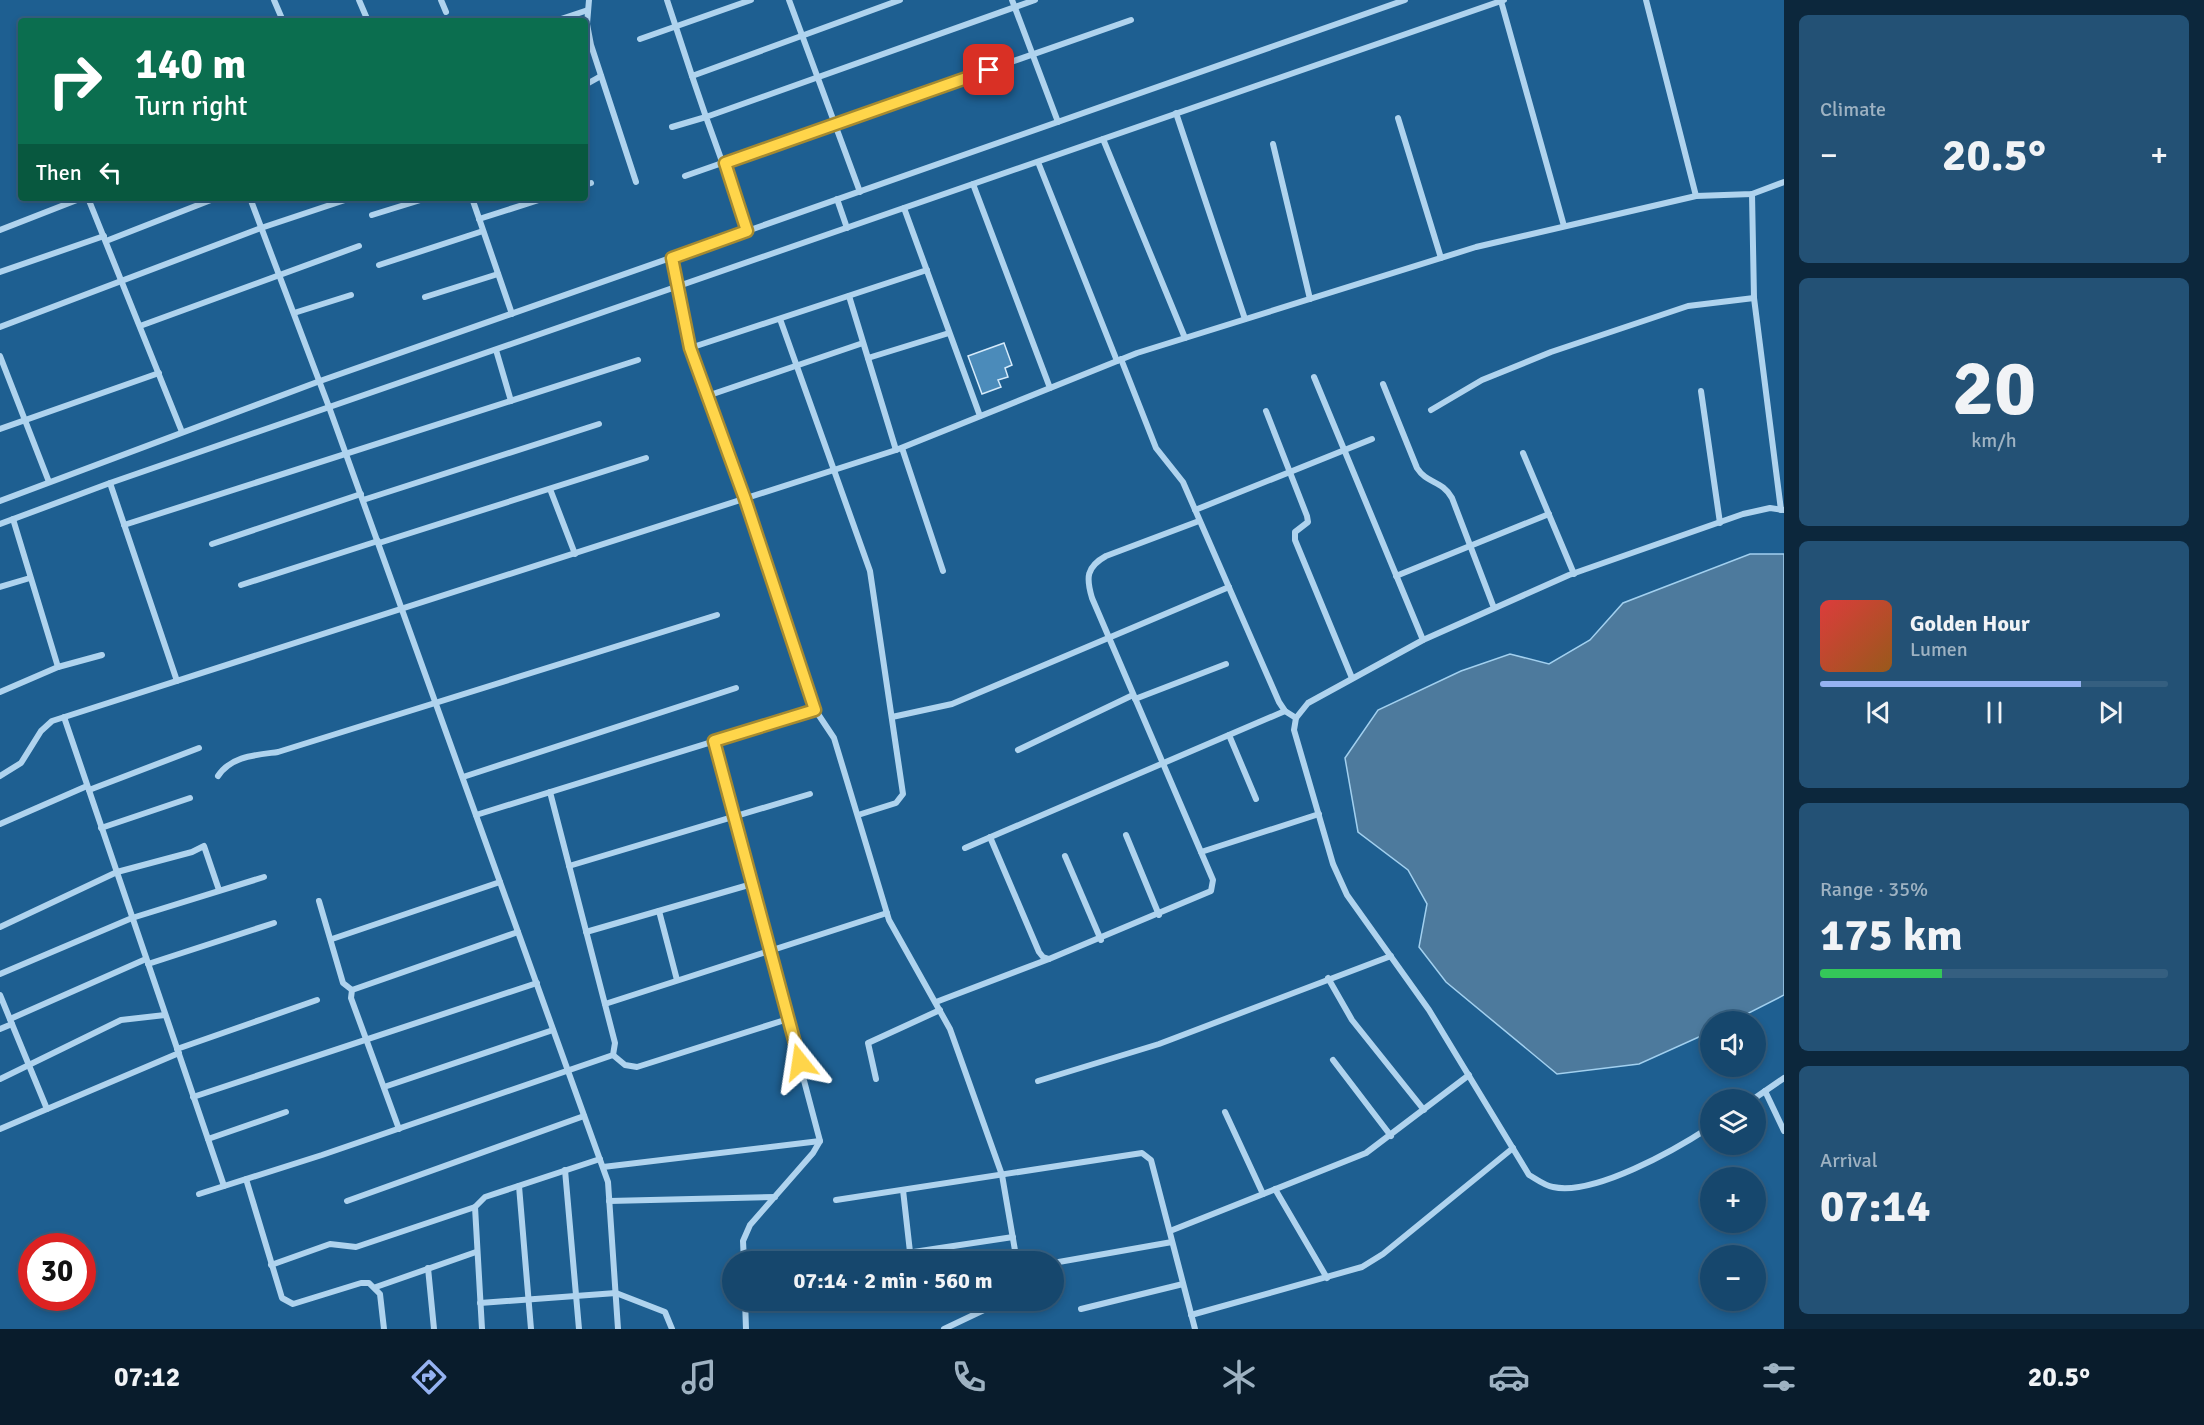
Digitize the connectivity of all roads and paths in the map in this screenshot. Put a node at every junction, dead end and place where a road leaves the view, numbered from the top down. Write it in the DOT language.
graph roads {
  1 [pos="274,0"];
  2 [pos="359,0"];
  3 [pos="441,0"];
  4 [pos="589,0"];
  5 [pos="667,0"];
  6 [pos="751,0"];
  7 [pos="789,0"];
  8 [pos="900,0"];
  9 [pos="1035,0"];
  10 [pos="1405,0"];
  11 [pos="1646,0"];
  12 [pos="1503,1"];
  13 [pos="1013,3"];
  14 [pos="588,10"];
  15 [pos="446,12"];
  16 [pos="282,18"];
  17 [pos="367,18"];
  18 [pos="564,18"];
  19 [pos="587,18"];
  20 [pos="1131,20"];
  21 [pos="676,25"];
  22 [pos="804,35"];
  23 [pos="640,39"];
  24 [pos="588,40"];
  25 [pos="1033,55"];
  26 [pos="601,76"];
  27 [pos="692,76"];
  28 [pos="818,77"];
  29 [pos="588,83"];
  30 [pos="1176,113"];
  31 [pos="706,117"];
  32 [pos="1398,118"];
  33 [pos="1058,122"];
  34 [pos="835,125"];
  35 [pos="672,127"];
  36 [pos="1103,139"];
  37 [pos="1273,144"];
  38 [pos="1038,162"];
  39 [pos="725,163"];
  40 [pos="685,176"];
  41 [pos="636,182"];
  42 [pos="1784,182"];
  43 [pos="973,184"];
  44 [pos="860,192"];
  45 [pos="1752,194"];
  46 [pos="1696,196"];
  47 [pos="837,200"];
  48 [pos="74,201"];
  49 [pos="88,201"];
  50 [pos="208,201"];
  51 [pos="251,201"];
  52 [pos="342,201"];
  53 [pos="417,201"];
  54 [pos="473,201"];
  55 [pos="536,201"];
  56 [pos="904,208"];
  57 [pos="372,215"];
  58 [pos="479,219"];
  59 [pos="1564,226"];
  60 [pos="261,228"];
  61 [pos="847,228"];
  62 [pos="0,230"];
  63 [pos="483,231"];
  64 [pos="747,231"];
  65 [pos="105,239"];
  66 [pos="359,246"];
  67 [pos="672,258"];
  68 [pos="1441,258"];
  69 [pos="379,265"];
  70 [pos="927,270"];
  71 [pos="0,272"];
  72 [pos="279,274"];
  73 [pos="498,274"];
  74 [pos="122,282"];
  75 [pos="677,287"];
  76 [pos="351,294"];
  77 [pos="849,296"];
  78 [pos="425,297"];
  79 [pos="1754,298"];
  80 [pos="1310,299"];
  81 [pos="294,313"];
  82 [pos="512,314"];
  83 [pos="780,319"];
  84 [pos="1245,319"];
  85 [pos="140,326"];
  86 [pos="0,327"];
  87 [pos="949,333"];
  88 [pos="1185,338"];
  89 [pos="863,343"];
  90 [pos="690,348"];
  91 [pos="496,350"];
  92 [pos="0,356"];
  93 [pos="868,358"];
  94 [pos="638,360"];
  95 [pos="1119,360"];
  96 [pos="796,365"];
  97 [pos="159,373"];
  98 [pos="1314,377"];
  99 [pos="8,378"];
  100 [pos="0,381"];
  101 [pos="320,381"];
  102 [pos="1383,384"];
  103 [pos="1050,388"];
  104 [pos="1701,391"];
  105 [pos="707,396"];
  106 [pos="511,401"];
  107 [pos="329,406"];
  108 [pos="1431,410"];
  109 [pos="1266,411"];
  110 [pos="980,416"];
  111 [pos="25,420"];
  112 [pos="599,424"];
  113 [pos="0,429"];
  114 [pos="182,432"];
  115 [pos="1372,439"];
  116 [pos="899,449"];
  117 [pos="1343,450"];
  118 [pos="1523,453"];
  119 [pos="347,454"];
  120 [pos="646,458"];
  121 [pos="834,470"];
  122 [pos="1290,472"];
  123 [pos="49,482"];
  124 [pos="110,483"];
  125 [pos="550,489"];
  126 [pos="362,497"];
  127 [pos="745,499"];
  128 [pos="0,501"];
  129 [pos="1195,510"];
  130 [pos="1783,510"];
  131 [pos="1549,514"];
  132 [pos="13,519"];
  133 [pos="1199,521"];
  134 [pos="1720,523"];
  135 [pos="0,524"];
  136 [pos="124,525"];
  137 [pos="378,542"];
  138 [pos="212,544"];
  139 [pos="1470,547"];
  140 [pos="575,554"];
  141 [pos="943,571"];
  142 [pos="1574,574"];
  143 [pos="1396,576"];
  144 [pos="30,578"];
  145 [pos="241,585"];
  146 [pos="0,587"];
  147 [pos="1229,587"];
  148 [pos="1494,608"];
  149 [pos="403,610"];
  150 [pos="717,615"];
  151 [pos="1108,637"];
  152 [pos="1423,640"];
  153 [pos="102,655"];
  154 [pos="1226,664"];
  155 [pos="58,667"];
  156 [pos="1352,678"];
  157 [pos="177,681"];
  158 [pos="736,688"];
  159 [pos="0,692"];
  160 [pos="1134,697"];
  161 [pos="436,702"];
  162 [pos="815,710"];
  163 [pos="1285,711"];
  164 [pos="64,717"];
  165 [pos="892,717"];
  166 [pos="1296,718"];
  167 [pos="1229,735"];
  168 [pos="714,741"];
  169 [pos="199,748"];
  170 [pos="1018,750"];
  171 [pos="1162,763"];
  172 [pos="0,776"];
  173 [pos="218,776"];
  174 [pos="463,777"];
  175 [pos="88,788"];
  176 [pos="550,792"];
  177 [pos="810,794"];
  178 [pos="190,798"];
  179 [pos="1256,799"];
  180 [pos="1319,814"];
  181 [pos="476,815"];
  182 [pos="858,815"];
  183 [pos="734,817"];
  184 [pos="0,824"];
  185 [pos="101,828"];
  186 [pos="1126,836"];
  187 [pos="990,837"];
  188 [pos="964,848"];
  189 [pos="1201,852"];
  190 [pos="1065,856"];
  191 [pos="569,867"];
  192 [pos="117,872"];
  193 [pos="264,877"];
  194 [pos="500,882"];
  195 [pos="752,884"];
  196 [pos="219,890"];
  197 [pos="319,901"];
  198 [pos="659,911"];
  199 [pos="887,913"];
  200 [pos="1160,915"];
  201 [pos="132,918"];
  202 [pos="274,923"];
  203 [pos="0,927"];
  204 [pos="586,932"];
  205 [pos="518,933"];
  206 [pos="332,939"];
  207 [pos="1101,940"];
  208 [pos="770,950"];
  209 [pos="1391,956"];
  210 [pos="1050,959"];
  211 [pos="147,961"];
  212 [pos="0,974"];
  213 [pos="1328,978"];
  214 [pos="677,980"];
  215 [pos="537,983"];
  216 [pos="352,990"];
  217 [pos="0,995"];
  218 [pos="317,1000"];
  219 [pos="936,1002"];
  220 [pos="605,1004"];
  221 [pos="940,1010"];
  222 [pos="165,1015"];
  223 [pos="788,1019"];
  224 [pos="11,1022"];
  225 [pos="0,1029"];
  226 [pos="554,1030"];
  227 [pos="367,1039"];
  228 [pos="178,1051"];
  229 [pos="614,1055"];
  230 [pos="1333,1060"];
  231 [pos="28,1065"];
  232 [pos="568,1071"];
  233 [pos="1469,1075"];
  234 [pos="1784,1078"];
  235 [pos="0,1079"];
  236 [pos="876,1079"];
  237 [pos="1038,1081"];
  238 [pos="384,1087"];
  239 [pos="1766,1089"];
  240 [pos="1766,1092"];
  241 [pos="193,1097"];
  242 [pos="47,1109"];
  243 [pos="1424,1110"];
  244 [pos="286,1112"];
  245 [pos="1225,1112"];
  246 [pos="584,1116"];
  247 [pos="0,1129"];
  248 [pos="399,1129"];
  249 [pos="1784,1131"];
  250 [pos="1700,1134"];
  251 [pos="1391,1136"];
  252 [pos="208,1139"];
  253 [pos="820,1141"];
  254 [pos="1513,1148"];
  255 [pos="600,1159"];
  256 [pos="603,1167"];
  257 [pos="565,1170"];
  258 [pos="1002,1174"];
  259 [pos="246,1179"];
  260 [pos="224,1186"];
  261 [pos="519,1186"];
  262 [pos="1275,1189"];
  263 [pos="903,1190"];
  264 [pos="199,1194"];
  265 [pos="1263,1194"];
  266 [pos="775,1197"];
  267 [pos="836,1200"];
  268 [pos="347,1201"];
  269 [pos="609,1201"];
  270 [pos="475,1207"];
  271 [pos="1170,1231"];
  272 [pos="1013,1236"];
  273 [pos="1172,1242"];
  274 [pos="476,1251"];
  275 [pos="744,1251"];
  276 [pos="910,1251"];
  277 [pos="916,1251"];
  278 [pos="1015,1251"];
  279 [pos="1064,1261"];
  280 [pos="271,1265"];
  281 [pos="428,1269"];
  282 [pos="1327,1278"];
  283 [pos="1183,1284"];
  284 [pos="376,1287"];
  285 [pos="616,1293"];
  286 [pos="576,1296"];
  287 [pos="529,1299"];
  288 [pos="480,1304"];
  289 [pos="1081,1309"];
  290 [pos="745,1311"];
  291 [pos="982,1311"];
  292 [pos="1191,1315"];
  293 [pos="384,1329"];
  294 [pos="434,1329"];
  295 [pos="482,1329"];
  296 [pos="531,1329"];
  297 [pos="579,1329"];
  298 [pos="618,1329"];
  299 [pos="672,1329"];
  300 [pos="746,1329"];
  301 [pos="944,1329"];
  302 [pos="1195,1329"];
  1 -- 16 [label="street"];
  2 -- 17 [label="street"];
  3 -- 15 [label="street"];
  4 -- 14 [label="street"];
  5 -- 21 [label="street"];
  6 -- 21 [label="street"];
  7 -- 22 [label="street"];
  8 -- 22 [label="street"];
  9 -- 13 [label="street"];
  10 -- 33 [label="street"];
  11 -- 46 [label="street"];
  12 -- 30 [label="street"];
  12 -- 59 [label="street"];
  13 -- 25 [label="street"];
  13 -- 28 [label="street"];
  14 -- 18 [label="street"];
  14 -- 19 [label="street"];
  20 -- 25 [label="street"];
  21 -- 23 [label="street"];
  21 -- 27 [label="street"];
  22 -- 27 [label="street"];
  22 -- 28 [label="street"];
  24 -- 26 [label="street"];
  25 -- 33 [label="street"];
  25 -- 34 [label="street"];
  26 -- 29 [label="street"];
  26 -- 41 [label="street"];
  27 -- 31 [label="street"];
  28 -- 31 [label="street"];
  28 -- 34 [label="street"];
  30 -- 36 [label="street"];
  30 -- 84 [label="street"];
  31 -- 35 [label="street"];
  31 -- 39 [label="street"];
  32 -- 68 [label="street"];
  33 -- 44 [label="street"];
  34 -- 39 [label="street"];
  34 -- 44 [label="street"];
  36 -- 38 [label="street"];
  36 -- 88 [label="street"];
  37 -- 80 [label="street"];
  38 -- 43 [label="street"];
  38 -- 95 [label="street"];
  39 -- 40 [label="street"];
  39 -- 64 [label="street"];
  42 -- 45 [label="street"];
  43 -- 56 [label="street"];
  43 -- 103 [label="street"];
  44 -- 47 [label="street"];
  45 -- 46 [label="street"];
  45 -- 79 [label="street"];
  46 -- 59 [label="street"];
  47 -- 61 [label="street"];
  47 -- 64 [label="street"];
  48 -- 62 [label="street"];
  49 -- 65 [label="street"];
  50 -- 65 [label="street"];
  51 -- 60 [label="street"];
  52 -- 60 [label="street"];
  53 -- 57 [label="street"];
  54 -- 58 [label="street"];
  55 -- 58 [label="street"];
  56 -- 61 [label="street"];
  56 -- 70 [label="street"];
  58 -- 63 [label="street"];
  59 -- 68 [label="street"];
  60 -- 72 [label="street"];
  60 -- 74 [label="street"];
  61 -- 75 [label="street"];
  63 -- 69 [label="street"];
  63 -- 73 [label="street"];
  64 -- 67 [label="street"];
  65 -- 71 [label="street"];
  65 -- 74 [label="street"];
  66 -- 72 [label="street"];
  67 -- 75 [label="street"];
  67 -- 82 [label="street"];
  68 -- 80 [label="street"];
  70 -- 77 [label="street"];
  70 -- 87 [label="street"];
  72 -- 81 [label="street"];
  72 -- 85 [label="street"];
  73 -- 78 [label="street"];
  73 -- 82 [label="street"];
  74 -- 85 [label="street"];
  74 -- 86 [label="street"];
  75 -- 90 [label="street"];
  75 -- 91 [label="street"];
  76 -- 81 [label="street"];
  77 -- 83 [label="street"];
  77 -- 89 [label="street"];
  79 -- 108 [label="street"];
  79 -- 130 [label="street"];
  80 -- 84 [label="street"];
  81 -- 101 [label="street"];
  82 -- 101 [label="street"];
  83 -- 90 [label="street"];
  83 -- 96 [label="street"];
  84 -- 88 [label="street"];
  85 -- 97 [label="street"];
  87 -- 93 [label="street"];
  87 -- 110 [label="street"];
  88 -- 95 [label="street"];
  89 -- 93 [label="street"];
  89 -- 96 [label="street"];
  90 -- 105 [label="street"];
  91 -- 106 [label="street"];
  91 -- 107 [label="street"];
  92 -- 99 [label="street"];
  93 -- 116 [label="street"];
  94 -- 106 [label="street"];
  95 -- 103 [label="street"];
  95 -- 129 [label="street"];
  96 -- 105 [label="street"];
  96 -- 121 [label="street"];
  97 -- 111 [label="street"];
  97 -- 114 [label="street"];
  98 -- 117 [label="street"];
  99 -- 100 [label="street"];
  99 -- 111 [label="street"];
  101 -- 107 [label="street"];
  101 -- 114 [label="street"];
  102 -- 139 [label="street"];
  103 -- 110 [label="street"];
  104 -- 134 [label="street"];
  105 -- 127 [label="street"];
  106 -- 119 [label="street"];
  107 -- 119 [label="street"];
  107 -- 124 [label="street"];
  109 -- 122 [label="street"];
  110 -- 116 [label="street"];
  111 -- 113 [label="street"];
  111 -- 123 [label="street"];
  112 -- 126 [label="street"];
  114 -- 123 [label="street"];
  115 -- 117 [label="street"];
  116 -- 121 [label="street"];
  116 -- 141 [label="street"];
  117 -- 122 [label="street"];
  117 -- 143 [label="street"];
  118 -- 131 [label="street"];
  119 -- 126 [label="street"];
  119 -- 136 [label="street"];
  120 -- 125 [label="street"];
  121 -- 127 [label="street"];
  121 -- 165 [label="street"];
  122 -- 129 [label="street"];
  122 -- 156 [label="street"];
  123 -- 128 [label="street"];
  124 -- 132 [label="street"];
  124 -- 136 [label="street"];
  125 -- 137 [label="street"];
  125 -- 140 [label="street"];
  126 -- 137 [label="street"];
  126 -- 138 [label="street"];
  127 -- 140 [label="street"];
  127 -- 162 [label="street"];
  129 -- 133 [label="street"];
  130 -- 134 [label="street"];
  131 -- 139 [label="street"];
  131 -- 142 [label="street"];
  132 -- 135 [label="street"];
  132 -- 144 [label="street"];
  133 -- 147 [label="street"];
  133 -- 151 [label="street"];
  134 -- 142 [label="street"];
  136 -- 157 [label="street"];
  137 -- 145 [label="street"];
  137 -- 149 [label="street"];
  139 -- 143 [label="street"];
  139 -- 148 [label="street"];
  140 -- 149 [label="street"];
  142 -- 148 [label="street"];
  143 -- 152 [label="street"];
  144 -- 146 [label="street"];
  144 -- 155 [label="street"];
  147 -- 151 [label="street"];
  147 -- 163 [label="street"];
  148 -- 152 [label="street"];
  149 -- 157 [label="street"];
  149 -- 161 [label="street"];
  150 -- 161 [label="street"];
  151 -- 160 [label="street"];
  151 -- 165 [label="street"];
  152 -- 156 [label="street"];
  153 -- 155 [label="street"];
  154 -- 160 [label="street"];
  155 -- 159 [label="street"];
  156 -- 166 [label="street"];
  157 -- 164 [label="street"];
  158 -- 174 [label="street"];
  160 -- 170 [label="street"];
  160 -- 171 [label="street"];
  161 -- 173 [label="street"];
  161 -- 174 [label="street"];
  162 -- 168 [label="street"];
  162 -- 182 [label="street"];
  163 -- 166 [label="street"];
  163 -- 167 [label="street"];
  164 -- 172 [label="street"];
  164 -- 175 [label="street"];
  165 -- 182 [label="street"];
  166 -- 180 [label="street"];
  167 -- 171 [label="street"];
  167 -- 179 [label="street"];
  168 -- 176 [label="street"];
  168 -- 183 [label="street"];
  169 -- 175 [label="street"];
  171 -- 187 [label="street"];
  171 -- 189 [label="street"];
  174 -- 181 [label="street"];
  175 -- 184 [label="street"];
  175 -- 185 [label="street"];
  176 -- 181 [label="street"];
  176 -- 191 [label="street"];
  177 -- 183 [label="street"];
  178 -- 185 [label="street"];
  180 -- 189 [label="street"];
  180 -- 209 [label="street"];
  181 -- 194 [label="street"];
  182 -- 199 [label="street"];
  183 -- 191 [label="street"];
  183 -- 195 [label="street"];
  185 -- 192 [label="street"];
  186 -- 200 [label="street"];
  187 -- 188 [label="street"];
  187 -- 210 [label="street"];
  189 -- 200 [label="street"];
  190 -- 207 [label="street"];
  191 -- 204 [label="street"];
  192 -- 196 [label="street"];
  192 -- 201 [label="street"];
  192 -- 203 [label="street"];
  193 -- 196 [label="street"];
  194 -- 205 [label="street"];
  194 -- 206 [label="street"];
  195 -- 198 [label="street"];
  195 -- 208 [label="street"];
  196 -- 201 [label="street"];
  197 -- 206 [label="street"];
  198 -- 204 [label="street"];
  198 -- 214 [label="street"];
  199 -- 208 [label="street"];
  199 -- 219 [label="street"];
  200 -- 207 [label="street"];
  201 -- 211 [label="street"];
  201 -- 212 [label="street"];
  202 -- 211 [label="street"];
  204 -- 220 [label="street"];
  205 -- 215 [label="street"];
  205 -- 216 [label="street"];
  206 -- 216 [label="street"];
  207 -- 210 [label="street"];
  208 -- 214 [label="street"];
  208 -- 223 [label="street"];
  209 -- 213 [label="street"];
  209 -- 233 [label="street"];
  210 -- 219 [label="street"];
  211 -- 222 [label="street"];
  211 -- 224 [label="street"];
  213 -- 237 [label="street"];
  213 -- 243 [label="street"];
  214 -- 220 [label="street"];
  215 -- 226 [label="street"];
  215 -- 227 [label="street"];
  216 -- 227 [label="street"];
  217 -- 224 [label="street"];
  218 -- 228 [label="street"];
  219 -- 221 [label="street"];
  220 -- 229 [label="street"];
  221 -- 236 [label="street"];
  221 -- 258 [label="street"];
  222 -- 228 [label="street"];
  222 -- 231 [label="street"];
  223 -- 229 [label="street"];
  223 -- 253 [label="street"];
  224 -- 225 [label="street"];
  224 -- 231 [label="street"];
  226 -- 232 [label="street"];
  226 -- 238 [label="street"];
  227 -- 238 [label="street"];
  227 -- 241 [label="street"];
  228 -- 241 [label="street"];
  228 -- 242 [label="street"];
  229 -- 232 [label="street"];
  230 -- 251 [label="street"];
  231 -- 235 [label="street"];
  231 -- 242 [label="street"];
  232 -- 246 [label="street"];
  232 -- 248 [label="street"];
  233 -- 243 [label="street"];
  233 -- 254 [label="street"];
  234 -- 239 [label="street"];
  238 -- 248 [label="street"];
  240 -- 249 [label="street"];
  241 -- 252 [label="street"];
  242 -- 247 [label="street"];
  243 -- 251 [label="street"];
  244 -- 252 [label="street"];
  245 -- 265 [label="street"];
  246 -- 255 [label="street"];
  246 -- 268 [label="street"];
  248 -- 259 [label="street"];
  250 -- 254 [label="street"];
  251 -- 262 [label="street"];
  252 -- 260 [label="street"];
  253 -- 256 [label="street"];
  253 -- 266 [label="street"];
  254 -- 282 [label="street"];
  255 -- 256 [label="street"];
  255 -- 257 [label="street"];
  256 -- 269 [label="street"];
  257 -- 261 [label="street"];
  257 -- 286 [label="street"];
  258 -- 263 [label="street"];
  258 -- 271 [label="street"];
  258 -- 272 [label="street"];
  259 -- 260 [label="street"];
  259 -- 280 [label="street"];
  260 -- 264 [label="street"];
  261 -- 270 [label="street"];
  261 -- 287 [label="street"];
  262 -- 265 [label="street"];
  262 -- 282 [label="street"];
  263 -- 267 [label="street"];
  263 -- 276 [label="street"];
  265 -- 271 [label="street"];
  266 -- 269 [label="street"];
  266 -- 275 [label="street"];
  269 -- 285 [label="street"];
  270 -- 274 [label="street"];
  270 -- 280 [label="street"];
  271 -- 273 [label="street"];
  272 -- 277 [label="street"];
  272 -- 278 [label="street"];
  273 -- 279 [label="street"];
  273 -- 283 [label="street"];
  274 -- 281 [label="street"];
  274 -- 288 [label="street"];
  280 -- 284 [label="street"];
  281 -- 284 [label="street"];
  281 -- 294 [label="street"];
  282 -- 292 [label="street"];
  283 -- 289 [label="street"];
  283 -- 292 [label="street"];
  284 -- 293 [label="street"];
  285 -- 286 [label="street"];
  285 -- 298 [label="street"];
  285 -- 299 [label="street"];
  286 -- 287 [label="street"];
  286 -- 297 [label="street"];
  287 -- 288 [label="street"];
  287 -- 296 [label="street"];
  288 -- 295 [label="street"];
  290 -- 300 [label="street"];
  291 -- 301 [label="street"];
  292 -- 302 [label="street"];
}
